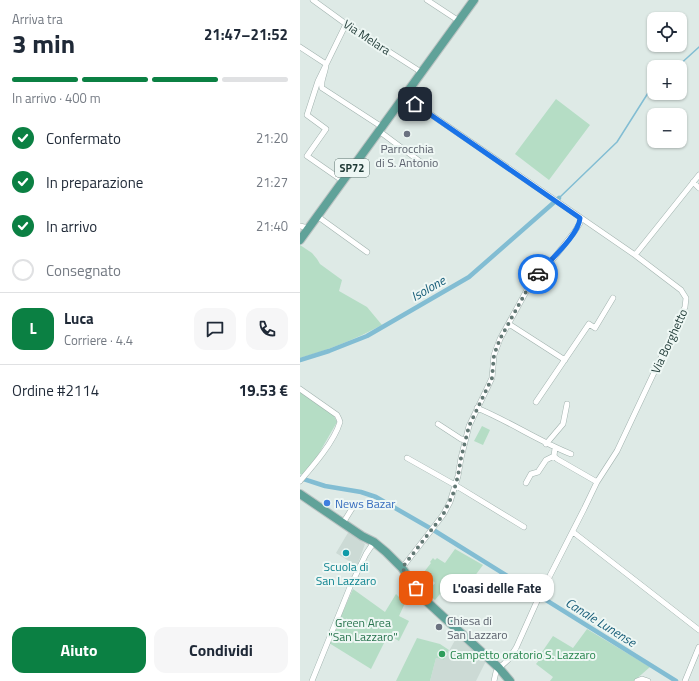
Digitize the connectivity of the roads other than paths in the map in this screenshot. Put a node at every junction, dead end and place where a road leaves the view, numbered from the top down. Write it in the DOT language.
graph roads {
  1 [pos="313,0"];
  2 [pos="426,0"];
  3 [pos="474,0"];
  4 [pos="459,21"];
  5 [pos="346,24"];
  6 [pos="300,47"];
  7 [pos="326,64"];
  8 [pos="421,72"];
  9 [pos="404,96"];
  10 [pos="380,129"];
  11 [pos="422,163"];
  12 [pos="699,175"];
  13 [pos="343,181"];
  14 [pos="693,182"];
  15 [pos="699,188"];
  16 [pos="317,216"];
  17 [pos="580,218"];
  18 [pos="304,227"];
  19 [pos="300,240"];
  20 [pos="367,252"];
  21 [pos="634,256"];
  22 [pos="613,298"];
  23 [pos="509,324"];
  24 [pos="565,360"];
  25 [pos="300,389"];
  26 [pos="536,402"];
  27 [pos="567,404"];
  28 [pos="477,408"];
  29 [pos="438,424"];
  30 [pos="465,440"];
  31 [pos="546,444"];
  32 [pos="555,448"];
  33 [pos="571,454"];
  34 [pos="554,456"];
  35 [pos="407,458"];
  36 [pos="302,479"];
  37 [pos="597,482"];
  38 [pos="526,483"];
  39 [pos="456,485"];
  40 [pos="300,494"];
  41 [pos="353,507"];
  42 [pos="343,523"];
  43 [pos="524,527"];
  44 [pos="573,532"];
  45 [pos="374,542"];
  46 [pos="402,568"];
  47 [pos="699,630"];
  48 [pos="699,647"];
  49 [pos="499,668"];
  50 [pos="312,681"];
  51 [pos="494,681"];
  52 [pos="510,681"];
  53 [pos="637,681"];
  54 [pos="648,681"];
  55 [pos="684,681"];
  1 -- 5 [label="street, Via Melara"];
  2 -- 4 [label="street"];
  3 -- 4 [label="main road, SP72"];
  4 -- 8 [label="main road, SP72"];
  5 -- 7 [label="street"];
  5 -- 8 [label="street, Via Melara"];
  6 -- 7 [label="street"];
  7 -- 10 [label="street"];
  7 -- 13 [label="street"];
  8 -- 9 [label="main road, SP72"];
  9 -- 10 [label="main road, SP72"];
  9 -- 17 [label="street, Via Borghetto"];
  10 -- 11 [label="street"];
  10 -- 13 [label="main road, SP72"];
  12 -- 14 [label="street"];
  13 -- 16 [label="main road, SP72"];
  14 -- 15 [label="street"];
  14 -- 21 [label="street"];
  16 -- 18 [label="main road, SP72"];
  16 -- 20 [label="street"];
  17 -- 21 [label="street, Via Borghetto"];
  17 -- 23 [label="street"];
  18 -- 19 [label="main road, SP72"];
  21 -- 37 [label="street, Via Borghetto"];
  22 -- 24 [label="street"];
  23 -- 24 [label="street"];
  23 -- 28 [label="street"];
  24 -- 26 [label="street"];
  25 -- 36 [label="street"];
  27 -- 31 [label="street"];
  28 -- 30 [label="street"];
  28 -- 31 [label="street"];
  29 -- 30 [label="street"];
  30 -- 39 [label="street"];
  31 -- 32 [label="street"];
  32 -- 33 [label="street"];
  32 -- 34 [label="street"];
  34 -- 37 [label="street"];
  34 -- 38 [label="street"];
  35 -- 39 [label="street"];
  37 -- 44 [label="street, Via Borghetto"];
  39 -- 43 [label="street"];
  39 -- 46 [label="street"];
  40 -- 42 [label="main road"];
  41 -- 42 [label="street"];
  42 -- 45 [label="main road"];
  44 -- 47 [label="street"];
  44 -- 49 [label="street, Via Borghetto"];
  45 -- 46 [label="main road"];
  45 -- 50 [label="street"];
  46 -- 49 [label="main road"];
  48 -- 55 [label="street"];
  49 -- 51 [label="street"];
  49 -- 52 [label="main road"];
  53 -- 54 [label="street"];
}
